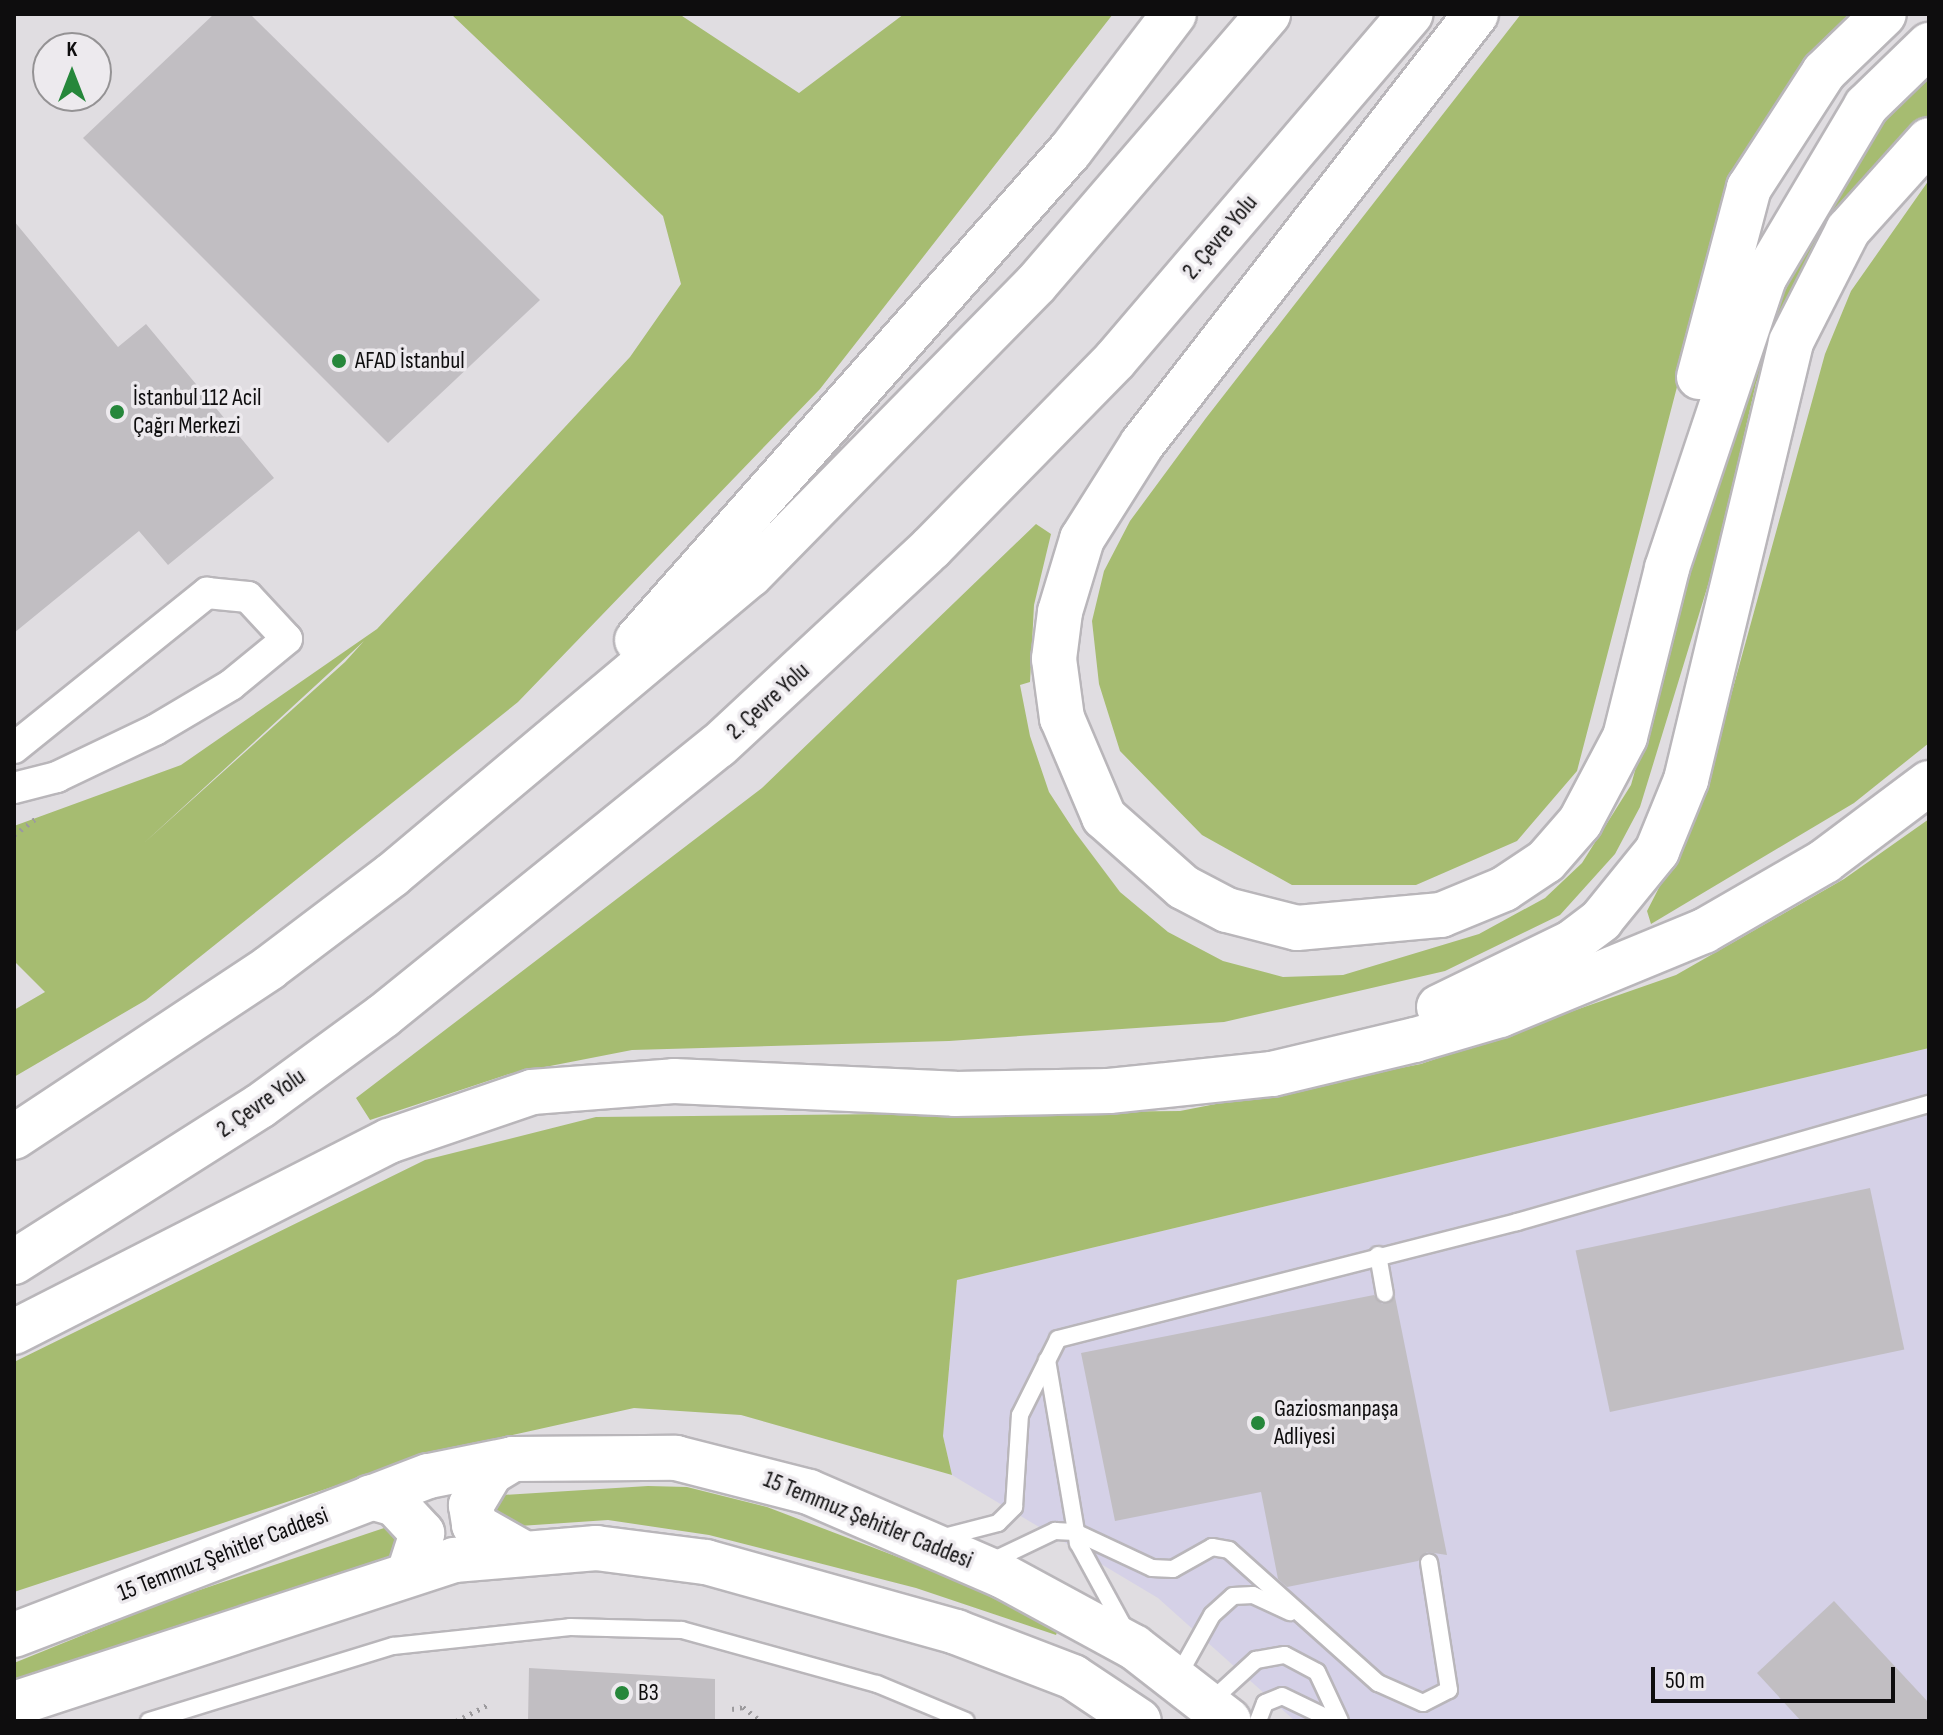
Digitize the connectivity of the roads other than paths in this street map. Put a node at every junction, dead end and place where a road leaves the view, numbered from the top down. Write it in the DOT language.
graph roads {
  1 [pos="1137,14"];
  2 [pos="1174,14"];
  3 [pos="1268,14"];
  4 [pos="1410,14"];
  5 [pos="1476,14"];
  6 [pos="1884,14"];
  7 [pos="1929,45"];
  8 [pos="1929,140"];
  9 [pos="1018,209"];
  10 [pos="1667,568"];
  11 [pos="14,748"];
  12 [pos="519,775"];
  13 [pos="1929,783"];
  14 [pos="14,788"];
  15 [pos="1180,1084"];
  16 [pos="1929,1104"];
  17 [pos="14,1137"];
  18 [pos="1378,1255"];
  19 [pos="14,1262"];
  20 [pos="1385,1293"];
  21 [pos="14,1332"];
  22 [pos="1047,1360"];
  23 [pos="513,1459"];
  24 [pos="371,1497"];
  25 [pos="907,1532"];
  26 [pos="1075,1532"];
  27 [pos="518,1550"];
  28 [pos="974,1563"];
  29 [pos="1429,1563"];
  30 [pos="409,1573"];
  31 [pos="1299,1616"];
  32 [pos="14,1635"];
  33 [pos="1134,1647"];
  34 [pos="1205,1701"];
  35 [pos="14,1704"];
  36 [pos="149,1721"];
  37 [pos="966,1721"];
  38 [pos="1139,1721"];
  39 [pos="1258,1721"];
  40 [pos="1337,1721"];
  1 -- 9 [label="main road"];
  2 -- 9 [label="main road"];
  3 -- 12 [label="main road"];
  4 -- 19 [label="main road, 2. Çevre Yolu"];
  5 -- 10 [label="main road"];
  6 -- 10 [label="main road"];
  7 -- 10 [label="main road"];
  8 -- 15 [label="main road"];
  9 -- 12 [label="main road"];
  11 -- 14 [label="street"];
  12 -- 17 [label="main road"];
  13 -- 15 [label="main road"];
  15 -- 21 [label="main road"];
  16 -- 18 [label="lane"];
  18 -- 20 [label="lane"];
  18 -- 22 [label="lane"];
  22 -- 25 [label="lane"];
  22 -- 26 [label="lane"];
  23 -- 24 [label="main road, 15 Temmuz Şehitler Caddesi"];
  23 -- 25 [label="main road, 15 Temmuz Şehitler Caddesi"];
  23 -- 27 [label="main road"];
  24 -- 30 [label="main road"];
  24 -- 32 [label="main road, 15 Temmuz Şehitler Caddesi"];
  25 -- 28 [label="main road, 15 Temmuz Şehitler Caddesi"];
  26 -- 28 [label="lane"];
  26 -- 31 [label="lane"];
  26 -- 33 [label="lane"];
  27 -- 30 [label="main road"];
  27 -- 38 [label="main road"];
  28 -- 33 [label="main road, 15 Temmuz Şehitler Caddesi"];
  29 -- 31 [label="lane"];
  30 -- 35 [label="main road"];
  31 -- 34 [label="lane"];
  33 -- 34 [label="main road, 15 Temmuz Şehitler Caddesi"];
  34 -- 40 [label="lane"];
  36 -- 37 [label="lane"];
  39 -- 40 [label="lane"];
}
